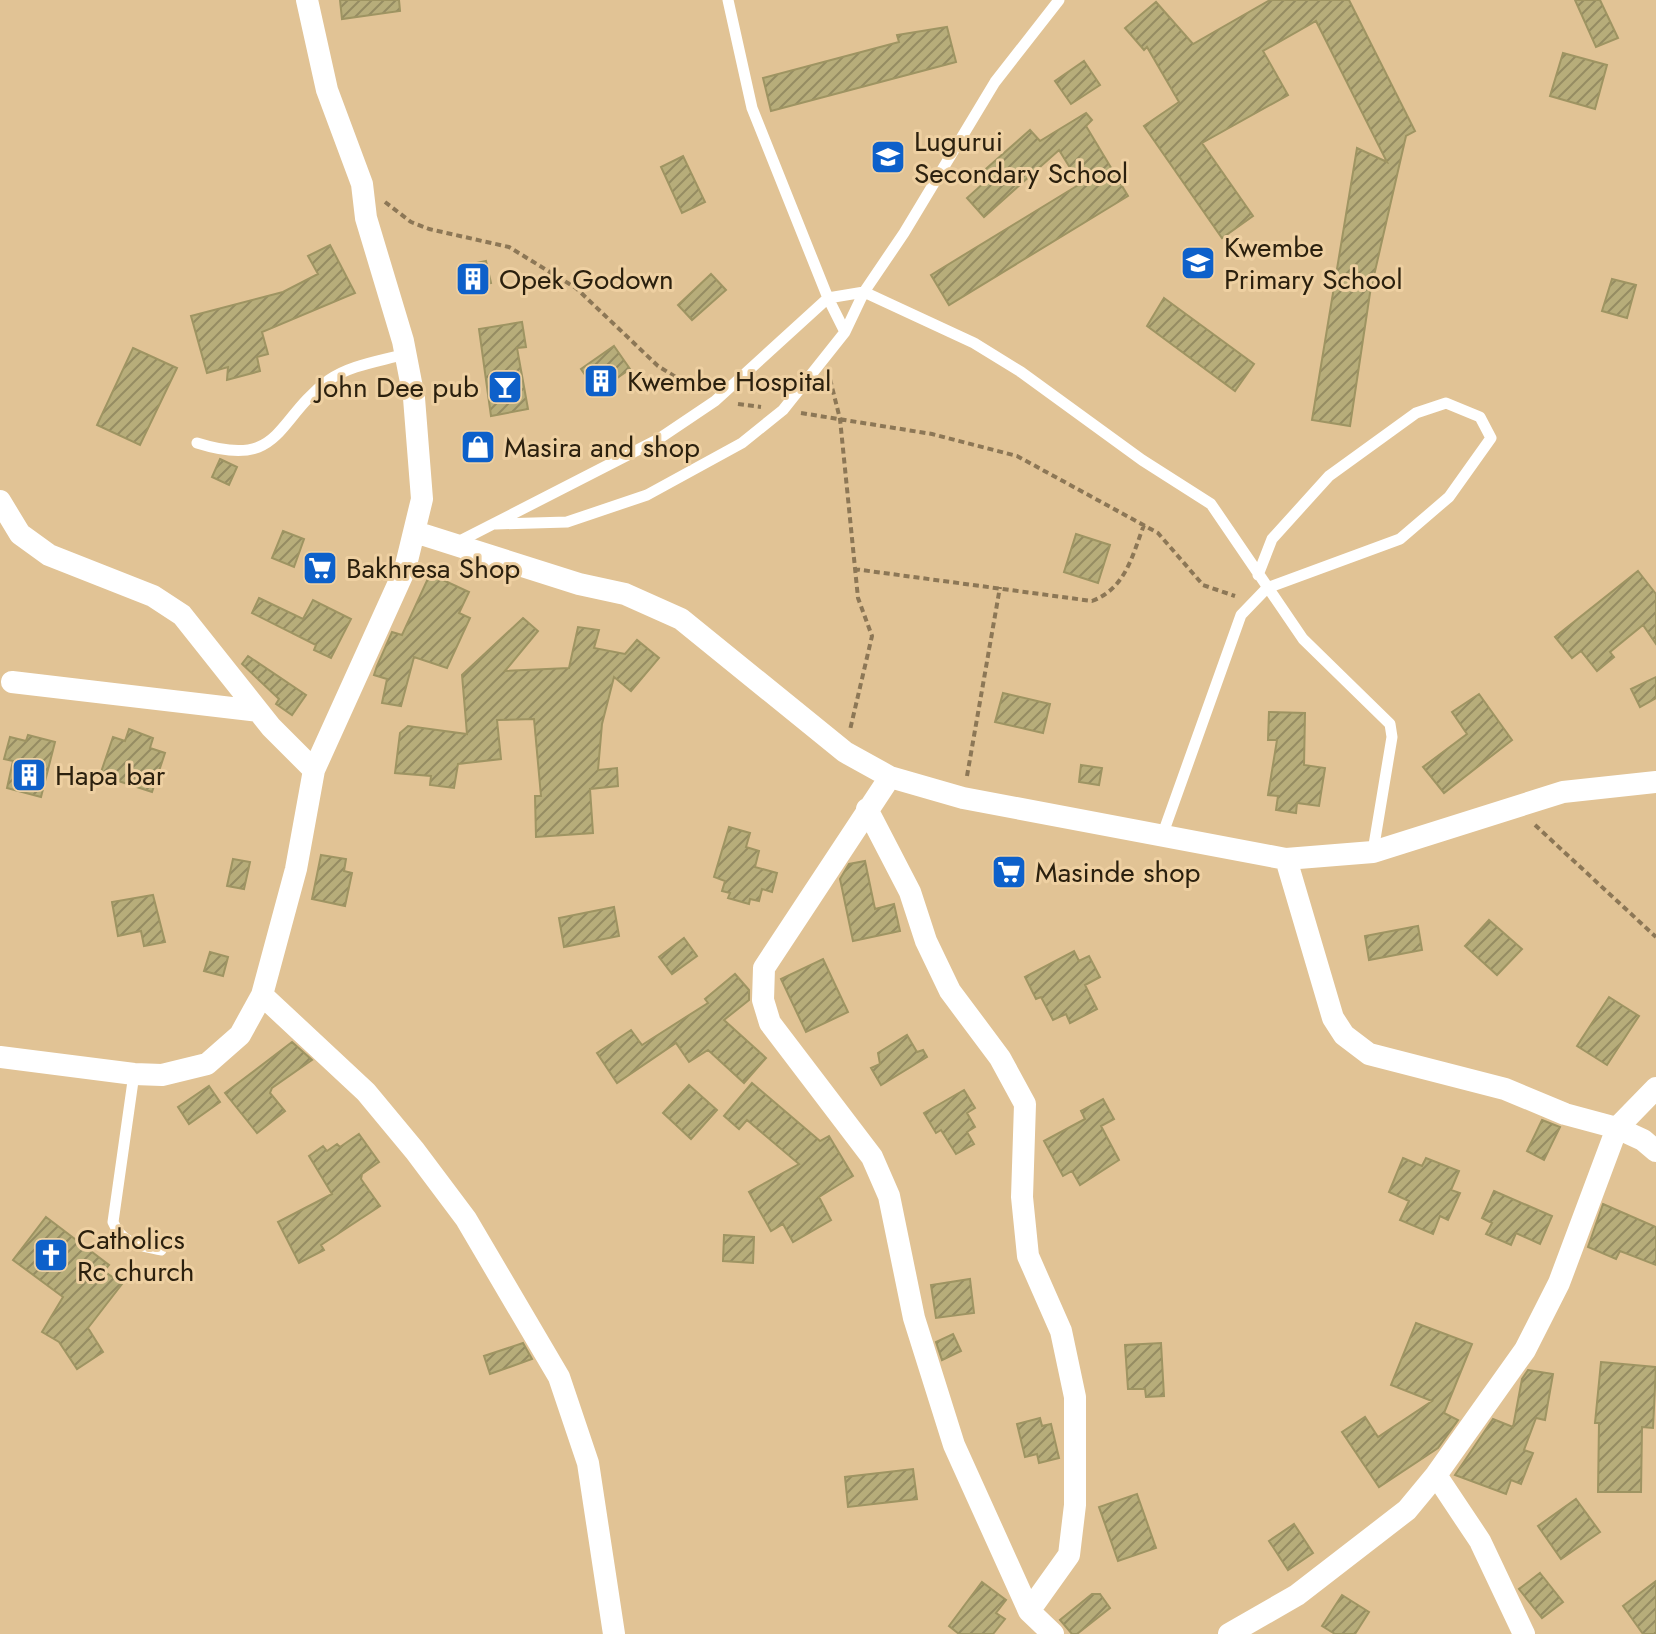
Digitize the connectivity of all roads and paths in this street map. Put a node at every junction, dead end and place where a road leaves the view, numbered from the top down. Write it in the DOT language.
graph roads {
  1 [pos="307,0"];
  2 [pos="728,0"];
  3 [pos="1059,0"];
  4 [pos="362,184"];
  5 [pos="864,292"];
  6 [pos="828,298"];
  7 [pos="845,332"];
  8 [pos="405,354"];
  9 [pos="825,360"];
  10 [pos="715,401"];
  11 [pos="783,410"];
  12 [pos="840,419"];
  13 [pos="197,443"];
  14 [pos="0,501"];
  15 [pos="493,524"];
  16 [pos="1144,525"];
  17 [pos="415,532"];
  18 [pos="452,545"];
  19 [pos="854,569"];
  20 [pos="1258,575"];
  21 [pos="1000,587"];
  22 [pos="1267,588"];
  23 [pos="1251,604"];
  24 [pos="12,682"];
  25 [pos="258,711"];
  26 [pos="845,752"];
  27 [pos="314,770"];
  28 [pos="890,777"];
  29 [pos="1656,782"];
  30 [pos="963,798"];
  31 [pos="1516,806"];
  32 [pos="867,809"];
  33 [pos="1162,836"];
  34 [pos="1373,852"];
  35 [pos="1286,859"];
  36 [pos="1656,937"];
  37 [pos="262,995"];
  38 [pos="0,1057"];
  39 [pos="134,1074"];
  40 [pos="1656,1088"];
  41 [pos="1617,1128"];
  42 [pos="1656,1151"];
  43 [pos="161,1250"];
  44 [pos="1436,1475"];
  45 [pos="1029,1611"];
  46 [pos="614,1634"];
  47 [pos="1053,1634"];
  48 [pos="1229,1634"];
  49 [pos="1524,1634"];
  1 -- 4 [label="street"];
  2 -- 6 [label="lane"];
  3 -- 5 [label="lane"];
  4 -- 8 [label="street"];
  4 -- 10 [label="path"];
  5 -- 6 [label="lane"];
  5 -- 7 [label="lane"];
  5 -- 20 [label="lane"];
  6 -- 7 [label="lane"];
  6 -- 10 [label="lane"];
  7 -- 9 [label="lane"];
  8 -- 13 [label="lane"];
  8 -- 17 [label="street"];
  9 -- 11 [label="lane"];
  9 -- 12 [label="path"];
  10 -- 11 [label="path"];
  10 -- 15 [label="lane"];
  11 -- 12 [label="path"];
  11 -- 15 [label="lane"];
  12 -- 16 [label="path"];
  12 -- 19 [label="path"];
  14 -- 25 [label="street"];
  15 -- 18 [label="lane"];
  16 -- 21 [label="path"];
  16 -- 23 [label="path"];
  17 -- 18 [label="street"];
  17 -- 27 [label="street"];
  18 -- 26 [label="street"];
  19 -- 21 [label="path"];
  19 -- 26 [label="path"];
  20 -- 22 [label="lane"];
  20 -- 22 [label="lane"];
  21 -- 30 [label="path"];
  22 -- 23 [label="lane"];
  22 -- 34 [label="lane"];
  23 -- 33 [label="lane"];
  24 -- 25 [label="street"];
  25 -- 27 [label="street"];
  26 -- 28 [label="street"];
  27 -- 37 [label="street"];
  28 -- 30 [label="street"];
  28 -- 32 [label="street"];
  29 -- 31 [label="street"];
  30 -- 33 [label="street"];
  31 -- 34 [label="street"];
  31 -- 36 [label="path"];
  32 -- 45 [label="street"];
  32 -- 45 [label="street"];
  33 -- 35 [label="street"];
  34 -- 35 [label="street"];
  35 -- 41 [label="street"];
  37 -- 39 [label="street"];
  37 -- 46 [label="street"];
  38 -- 39 [label="street"];
  39 -- 43 [label="lane"];
  40 -- 41 [label="street"];
  41 -- 42 [label="street"];
  41 -- 44 [label="street"];
  44 -- 48 [label="street"];
  44 -- 49 [label="street"];
  45 -- 47 [label="street"];
}
